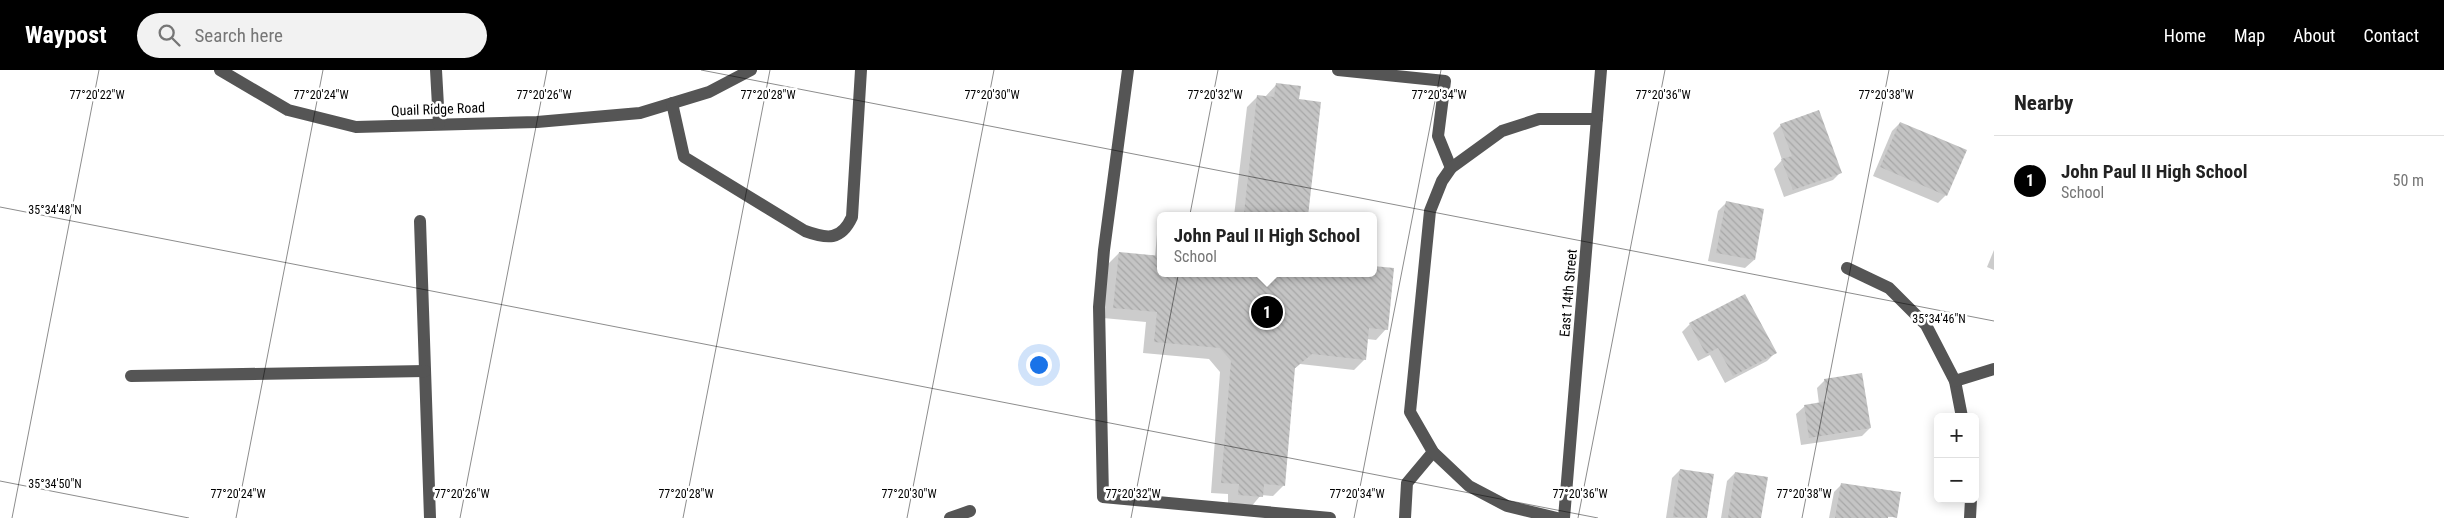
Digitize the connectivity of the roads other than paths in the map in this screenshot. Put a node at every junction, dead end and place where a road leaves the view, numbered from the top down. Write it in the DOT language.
graph roads {
  1 [pos="220,70"];
  2 [pos="436,70"];
  3 [pos="751,70"];
  4 [pos="861,70"];
  5 [pos="1128,70"];
  6 [pos="1338,70"];
  7 [pos="1601,70"];
  8 [pos="672,103"];
  9 [pos="1597,119"];
  10 [pos="439,124"];
  11 [pos="1451,168"];
  12 [pos="420,220"];
  13 [pos="1847,268"];
  14 [pos="1994,369"];
  15 [pos="425,371"];
  16 [pos="131,376"];
  17 [pos="1955,382"];
  18 [pos="1961,413"];
  19 [pos="1433,452"];
  20 [pos="1971,503"];
  21 [pos="970,511"];
  22 [pos="430,518"];
  23 [pos="950,518"];
  24 [pos="1330,518"];
  25 [pos="1405,518"];
  26 [pos="1557,518"];
  27 [pos="1564,518"];
  28 [pos="1970,518"];
  1 -- 10 [label="street, Quail Ridge Road"];
  2 -- 10 [label="street"];
  3 -- 8 [label="street, Quail Ridge Road"];
  4 -- 8 [label="street"];
  5 -- 24 [label="street"];
  6 -- 11 [label="street"];
  7 -- 9 [label="street, East 14th Street"];
  8 -- 10 [label="street, Quail Ridge Road"];
  9 -- 11 [label="street"];
  9 -- 27 [label="street, East 14th Street"];
  11 -- 19 [label="street"];
  12 -- 15 [label="street"];
  13 -- 17 [label="street"];
  14 -- 17 [label="street"];
  15 -- 16 [label="street"];
  15 -- 22 [label="street"];
  17 -- 18 [label="street"];
  19 -- 25 [label="street"];
  19 -- 26 [label="street"];
  20 -- 28 [label="street"];
  21 -- 23 [label="street"];
}
